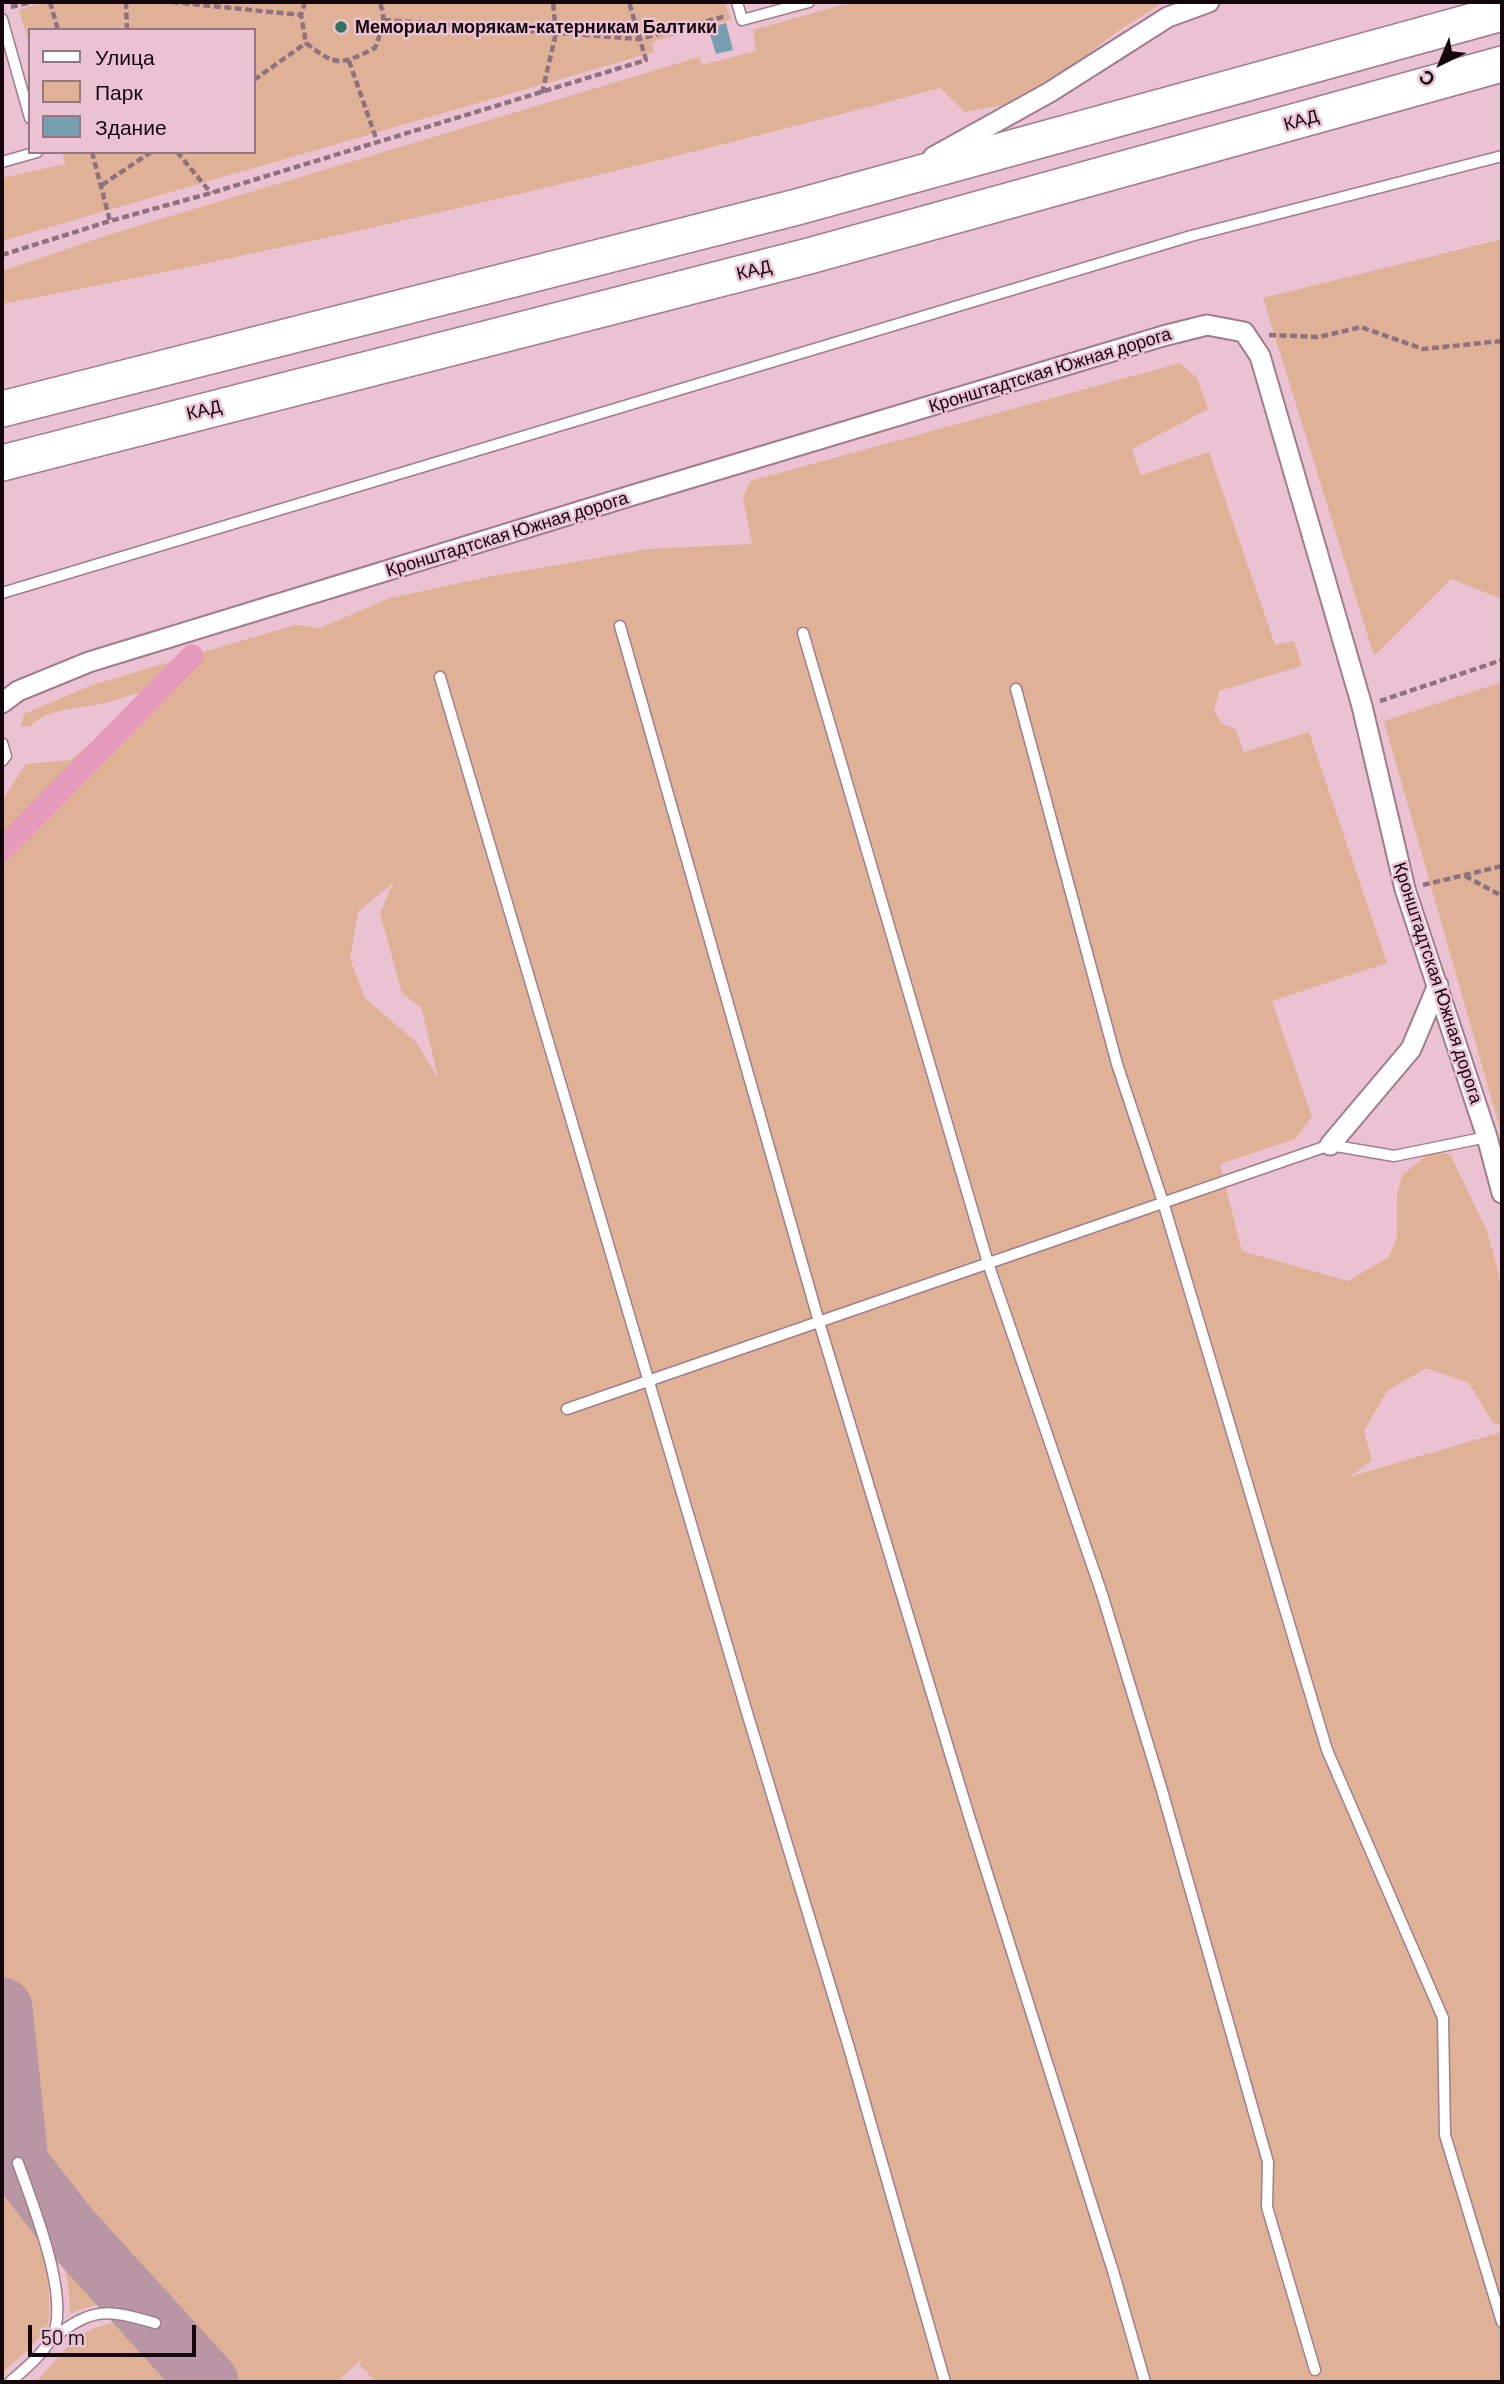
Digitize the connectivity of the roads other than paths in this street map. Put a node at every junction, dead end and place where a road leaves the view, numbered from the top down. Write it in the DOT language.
graph roads {
  1 [pos="737,2"];
  2 [pos="809,2"];
  3 [pos="1209,2"];
  4 [pos="1502,13"];
  5 [pos="2,19"];
  6 [pos="1502,64"];
  7 [pos="28,111"];
  8 [pos="30,154"];
  9 [pos="1502,156"];
  10 [pos="2,162"];
  11 [pos="891,180"];
  12 [pos="2,409"];
  13 [pos="2,463"];
  14 [pos="2,593"];
  15 [pos="620,626"];
  16 [pos="803,633"];
  17 [pos="440,677"];
  18 [pos="1016,689"];
  19 [pos="2,703"];
  20 [pos="2,743"];
  21 [pos="2,761"];
  22 [pos="1438,985"];
  23 [pos="1486,1137"];
  24 [pos="1330,1144"];
  25 [pos="1502,1193"];
  26 [pos="1163,1202"];
  27 [pos="988,1263"];
  28 [pos="819,1322"];
  29 [pos="649,1381"];
  30 [pos="567,1409"];
  31 [pos="18,2163"];
  32 [pos="1502,2322"];
  33 [pos="155,2323"];
  34 [pos="52,2338"];
  35 [pos="1315,2370"];
  36 [pos="10,2382"];
  37 [pos="945,2382"];
  38 [pos="1145,2382"];
  1 -- 2 [label="lane"];
  3 -- 11 [label="street"];
  4 -- 11 [label="highway"];
  5 -- 7 [label="lane"];
  6 -- 13 [label="highway, КАД"];
  8 -- 10 [label="lane"];
  9 -- 14 [label="lane"];
  11 -- 12 [label="highway"];
  15 -- 28 [label="lane"];
  16 -- 27 [label="lane"];
  17 -- 29 [label="lane"];
  18 -- 26 [label="lane"];
  19 -- 22 [label="street, Кронштадтская Южная дорога"];
  20 -- 21 [label="lane"];
  22 -- 23 [label="street, Кронштадтская Южная дорога"];
  22 -- 24 [label="street"];
  23 -- 24 [label="lane"];
  23 -- 25 [label="street, Кронштадтская Южная дорога"];
  24 -- 26 [label="lane"];
  26 -- 27 [label="lane"];
  26 -- 32 [label="lane"];
  27 -- 28 [label="lane"];
  27 -- 35 [label="lane"];
  28 -- 29 [label="lane"];
  28 -- 38 [label="lane"];
  29 -- 30 [label="lane"];
  29 -- 37 [label="lane"];
  31 -- 34 [label="lane"];
  33 -- 34 [label="lane"];
  34 -- 36 [label="lane"];
}
